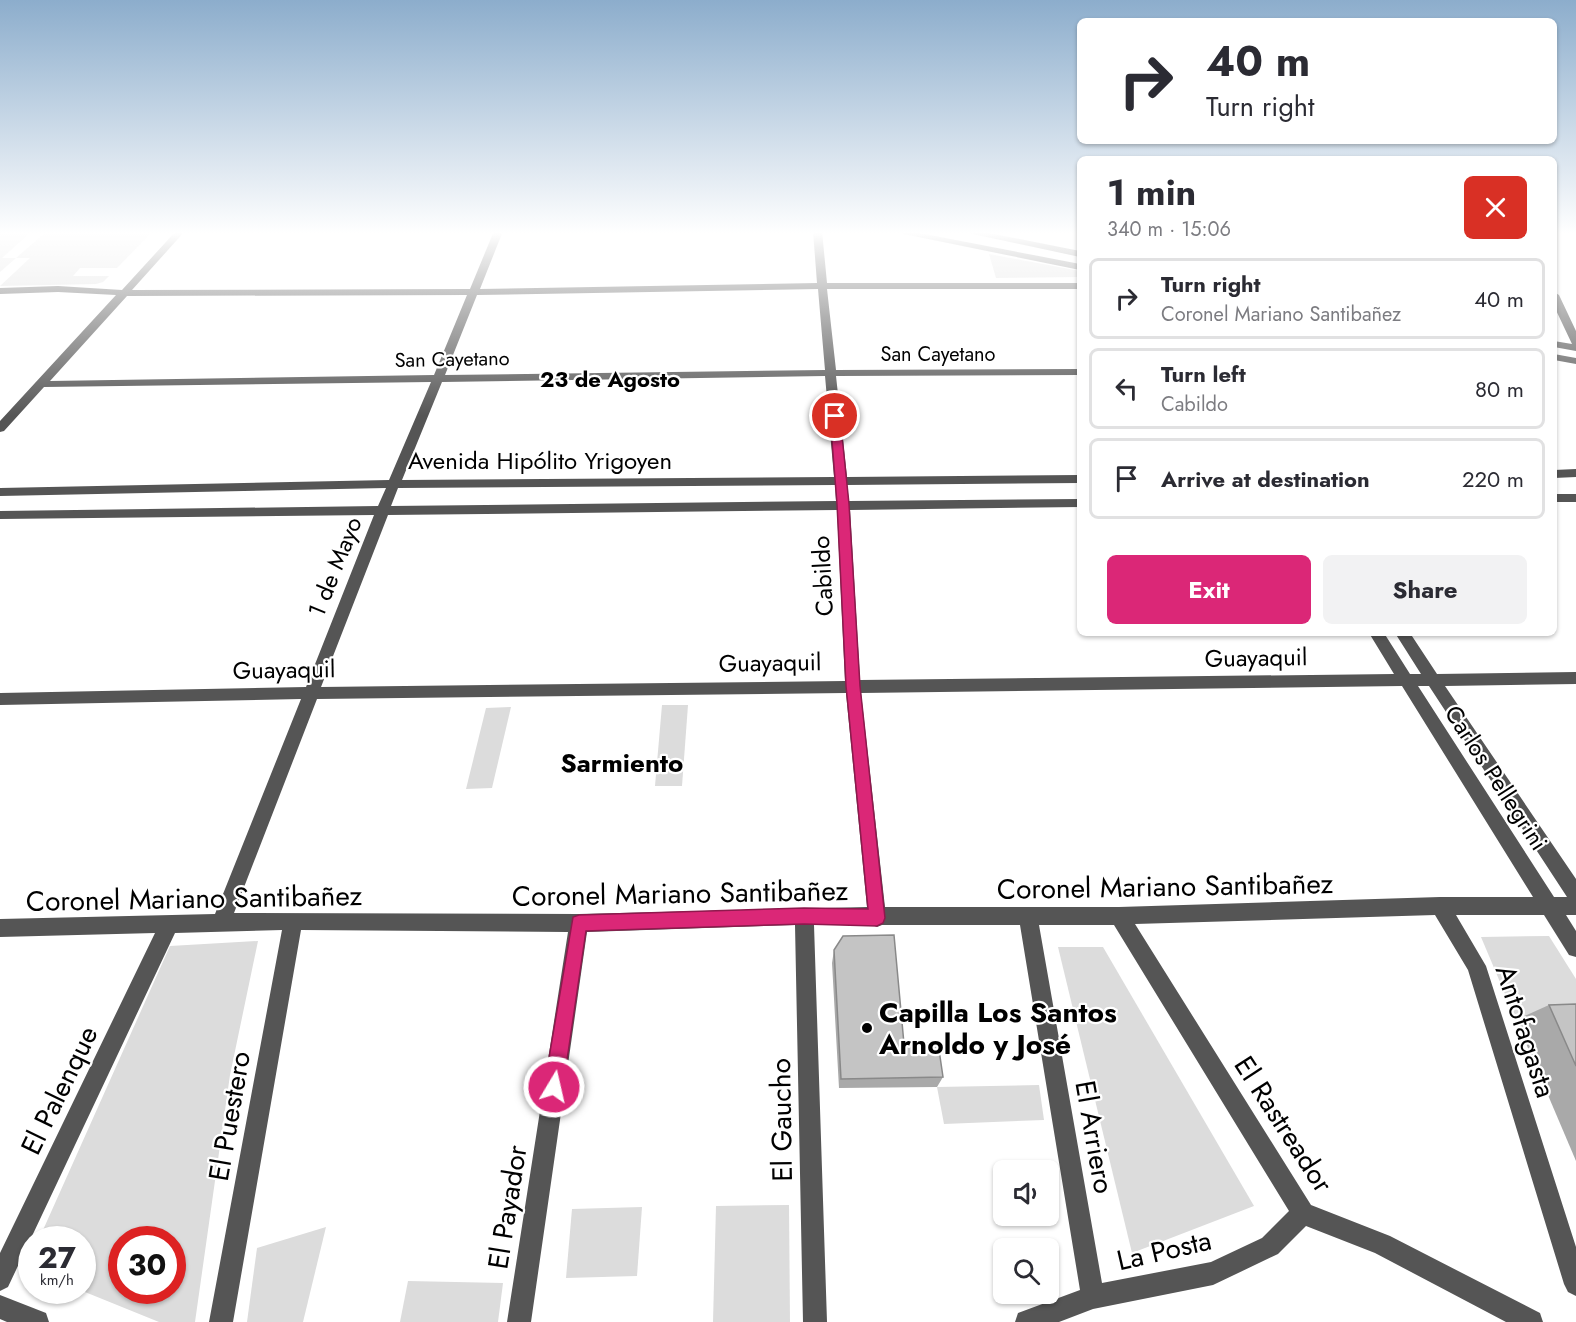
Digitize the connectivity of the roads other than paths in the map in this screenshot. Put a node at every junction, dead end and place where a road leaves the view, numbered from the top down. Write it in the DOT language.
graph roads {
  1 [pos="476,292"];
  2 [pos="120,293"];
  3 [pos="125,293"];
  4 [pos="233,293"];
  5 [pos="823,293"];
  6 [pos="1557,301"];
  7 [pos="1576,342"];
  8 [pos="1557,345"];
  9 [pos="1576,348"];
  10 [pos="1557,358"];
  11 [pos="1576,362"];
  12 [pos="1557,364"];
  13 [pos="1077,372"];
  14 [pos="831,373"];
  15 [pos="440,377"];
  16 [pos="41,384"];
  17 [pos="0,428"];
  18 [pos="1576,473"];
  19 [pos="1557,474"];
  20 [pos="1077,478"];
  21 [pos="841,481"];
  22 [pos="395,484"];
  23 [pos="0,492"];
  24 [pos="1557,498"];
  25 [pos="1576,498"];
  26 [pos="1077,503"];
  27 [pos="843,504"];
  28 [pos="383,510"];
  29 [pos="0,515"];
  30 [pos="1378,636"];
  31 [pos="1404,636"];
  32 [pos="1576,678"];
  33 [pos="1405,680"];
  34 [pos="1434,680"];
  35 [pos="853,686"];
  36 [pos="311,693"];
  37 [pos="0,699"];
  38 [pos="1576,895"];
  39 [pos="1548,904"];
  40 [pos="1440,906"];
  41 [pos="1576,906"];
  42 [pos="804,916"];
  43 [pos="1119,916"];
  44 [pos="1028,917"];
  45 [pos="877,918"];
  46 [pos="293,921"];
  47 [pos="221,923"];
  48 [pos="579,923"];
  49 [pos="169,925"];
  50 [pos="0,928"];
  51 [pos="1576,948"];
  52 [pos="1303,1213"];
  53 [pos="0,1279"];
  54 [pos="1576,1284"];
  55 [pos="1093,1296"];
  56 [pos="0,1306"];
  57 [pos="37,1322"];
  58 [pos="221,1322"];
  59 [pos="519,1322"];
  60 [pos="815,1322"];
  61 [pos="1027,1322"];
  62 [pos="1531,1322"];
  1 -- 15 [label="street, 1 de Mayo"];
  2 -- 3 [label="street"];
  3 -- 4 [label="street"];
  3 -- 16 [label="street"];
  5 -- 14 [label="street, Cabildo"];
  6 -- 7 [label="street"];
  8 -- 9 [label="street"];
  10 -- 11 [label="street"];
  11 -- 12 [label="street"];
  13 -- 14 [label="street, San Cayetano"];
  14 -- 15 [label="street, San Cayetano"];
  14 -- 21 [label="street, Cabildo"];
  15 -- 16 [label="street, San Cayetano"];
  15 -- 22 [label="street, 1 de Mayo"];
  16 -- 17 [label="street"];
  18 -- 19 [label="street"];
  20 -- 21 [label="street, Avenida Hipólito Yrigoyen"];
  21 -- 22 [label="street, Avenida Hipólito Yrigoyen"];
  21 -- 27 [label="street, Cabildo"];
  22 -- 23 [label="street, Avenida Hipólito Yrigoyen"];
  22 -- 28 [label="street, 1 de Mayo"];
  24 -- 25 [label="street"];
  26 -- 27 [label="street, Avenida Hipólito Yrigoyen"];
  27 -- 28 [label="street, Avenida Hipólito Yrigoyen"];
  27 -- 35 [label="street, Cabildo"];
  28 -- 29 [label="street, Avenida Hipólito Yrigoyen"];
  28 -- 36 [label="street, 1 de Mayo"];
  30 -- 33 [label="street, Carlos Pellegrini"];
  31 -- 34 [label="street, Carlos Pellegrini"];
  32 -- 34 [label="street, Guayaquil"];
  33 -- 34 [label="street, Guayaquil"];
  33 -- 35 [label="street, Guayaquil"];
  33 -- 39 [label="street, Carlos Pellegrini"];
  34 -- 38 [label="street, Carlos Pellegrini"];
  35 -- 36 [label="street, Guayaquil"];
  35 -- 45 [label="street, Cabildo"];
  36 -- 37 [label="street, Guayaquil"];
  36 -- 47 [label="street, 1 de Mayo"];
  39 -- 40 [label="street, Coronel Mariano Santibañez"];
  39 -- 41 [label="street, Coronel Mariano Santibañez"];
  39 -- 51 [label="street, Carlos Pellegrini"];
  40 -- 43 [label="street, Coronel Mariano Santibañez"];
  40 -- 54 [label="street, Antofagasta"];
  42 -- 45 [label="street, Coronel Mariano Santibañez"];
  42 -- 48 [label="street, Coronel Mariano Santibañez"];
  42 -- 60 [label="street, El Gaucho"];
  43 -- 44 [label="street, Coronel Mariano Santibañez"];
  43 -- 52 [label="street, El Rastreador"];
  44 -- 45 [label="street, Coronel Mariano Santibañez"];
  44 -- 55 [label="street, El Arriero"];
  46 -- 47 [label="street, Coronel Mariano Santibañez"];
  46 -- 48 [label="street, Coronel Mariano Santibañez"];
  46 -- 58 [label="street, El Puestero"];
  47 -- 49 [label="street, Coronel Mariano Santibañez"];
  48 -- 59 [label="street, El Payador"];
  49 -- 50 [label="street, Coronel Mariano Santibañez"];
  49 -- 53 [label="street, El Palenque"];
  52 -- 55 [label="street, La Posta"];
  52 -- 62 [label="street, El Rastreador"];
  55 -- 61 [label="street, La Posta"];
  56 -- 57 [label="street"];
}
